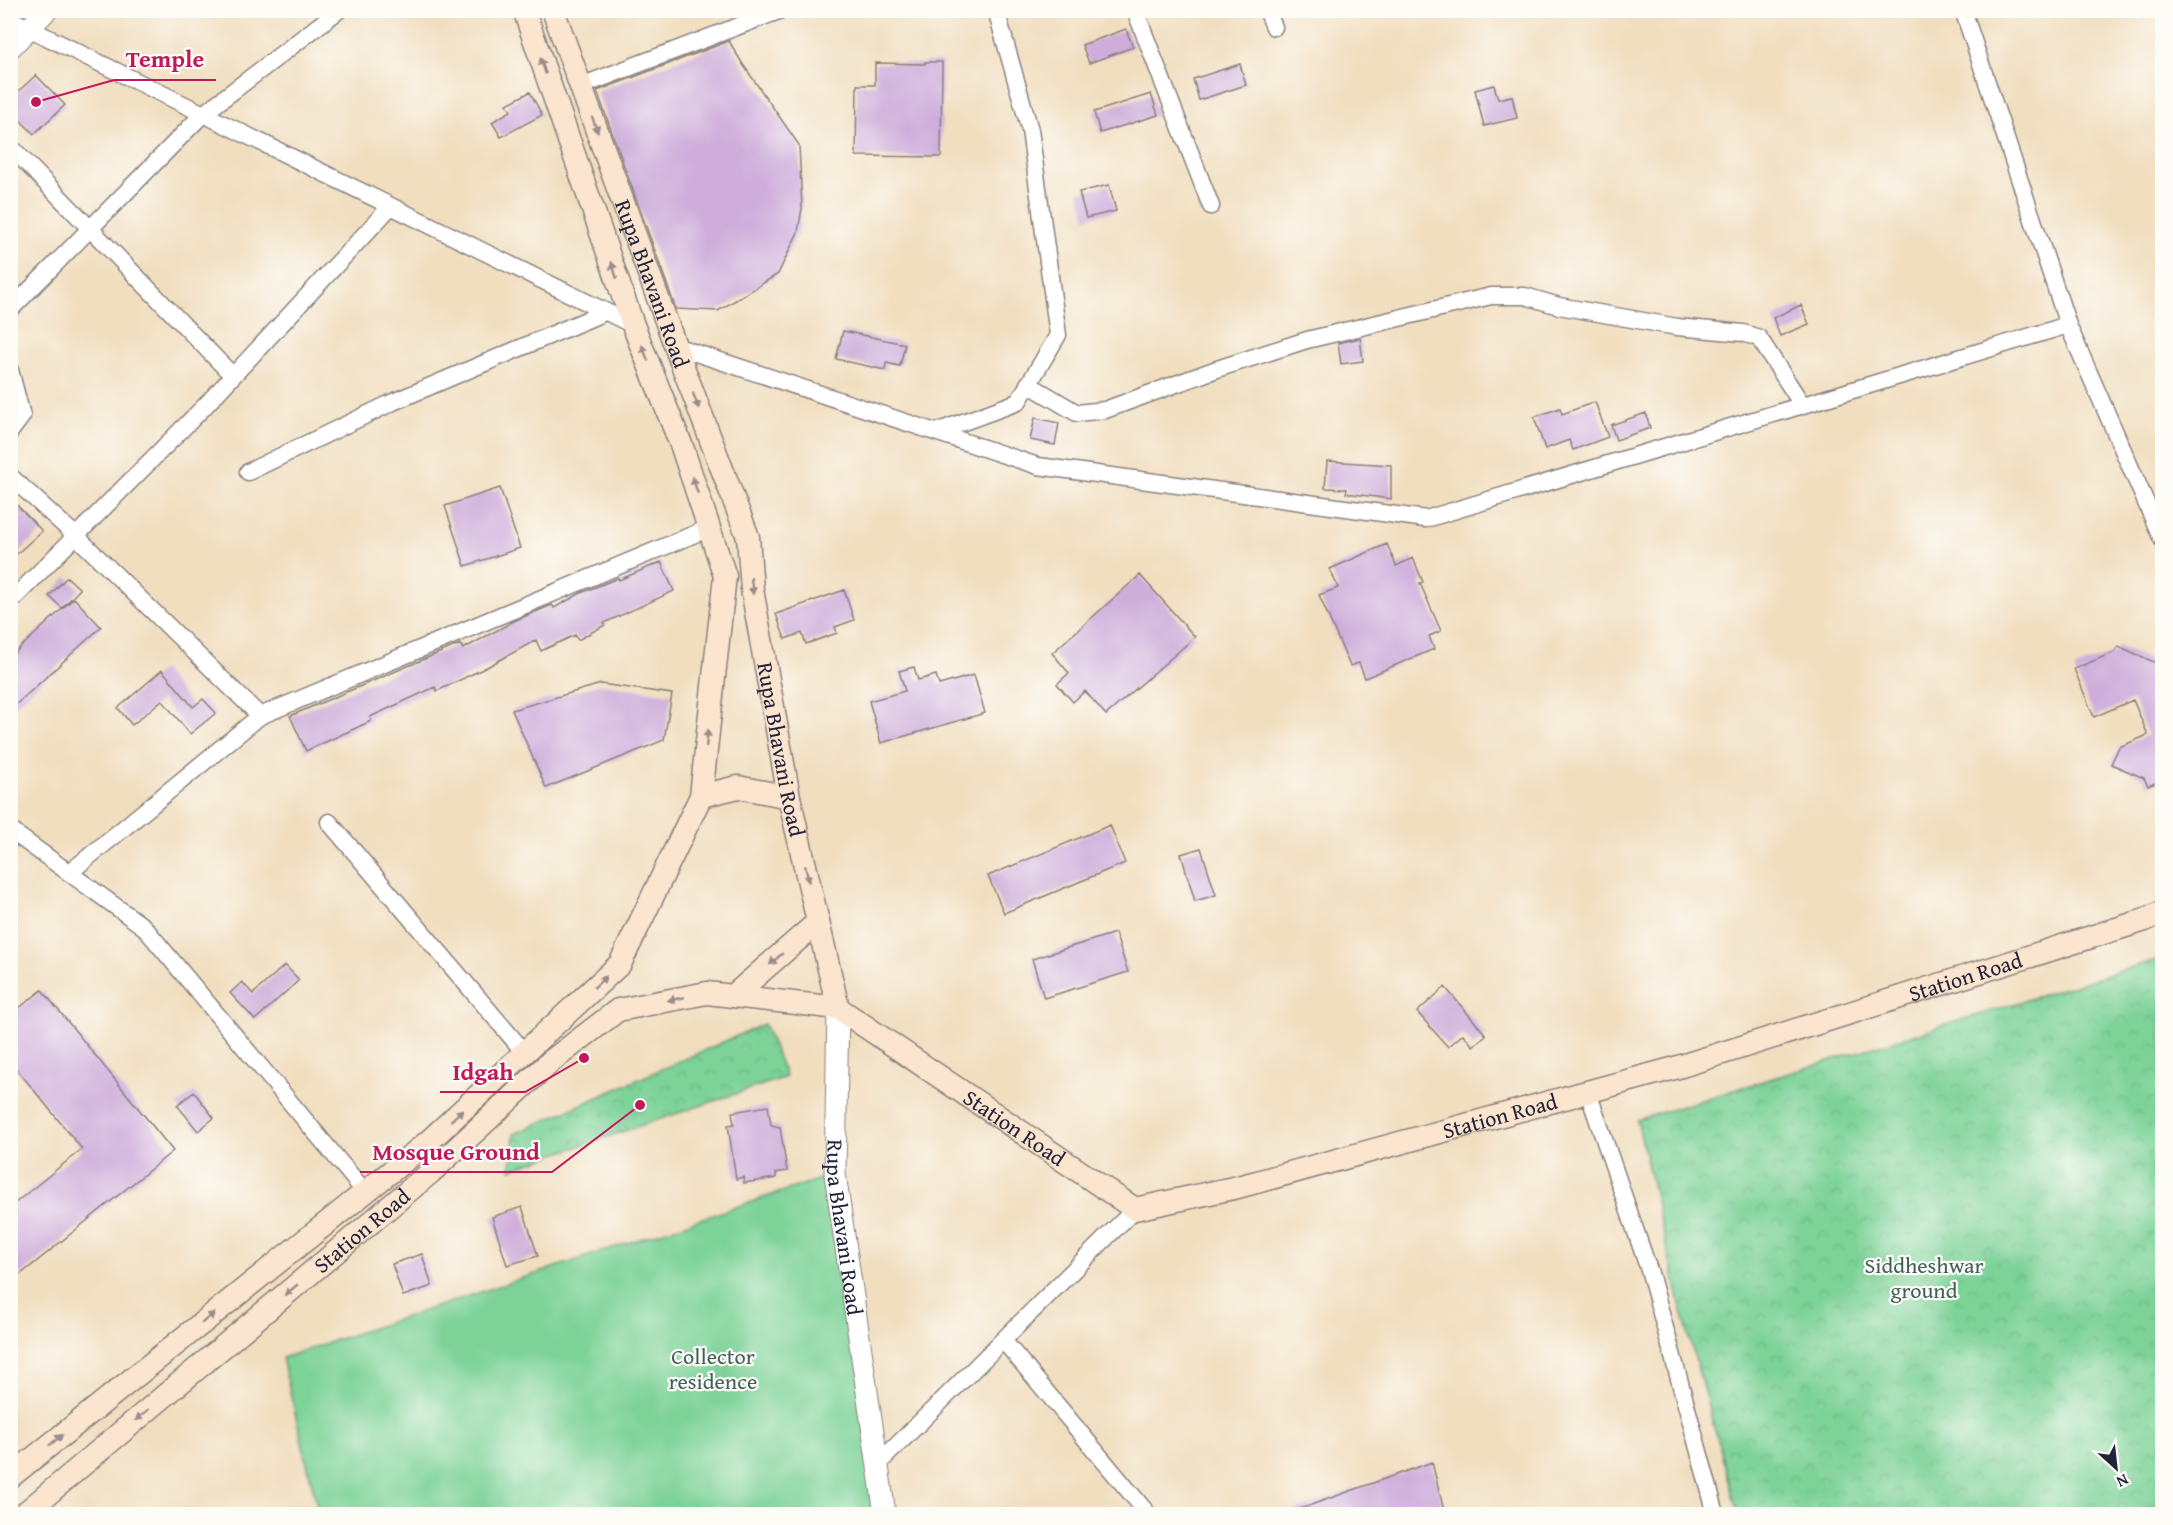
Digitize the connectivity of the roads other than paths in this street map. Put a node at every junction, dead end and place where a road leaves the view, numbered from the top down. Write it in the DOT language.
graph roads {
  1 [pos="47,10"];
  2 [pos="339,10"];
  3 [pos="524,10"];
  4 [pos="554,10"];
  5 [pos="781,10"];
  6 [pos="996,10"];
  7 [pos="1135,10"];
  8 [pos="1267,10"];
  9 [pos="1963,10"];
  10 [pos="20,24"];
  11 [pos="1274,27"];
  12 [pos="10,48"];
  13 [pos="581,86"];
  14 [pos="203,114"];
  15 [pos="10,146"];
  16 [pos="1211,206"];
  17 [pos="392,207"];
  18 [pos="90,229"];
  19 [pos="10,310"];
  20 [pos="605,312"];
  21 [pos="633,325"];
  22 [pos="2068,326"];
  23 [pos="675,346"];
  24 [pos="10,370"];
  25 [pos="233,376"];
  26 [pos="1028,384"];
  27 [pos="1803,406"];
  28 [pos="10,432"];
  29 [pos="936,432"];
  30 [pos="248,471"];
  31 [pos="10,476"];
  32 [pos="709,528"];
  33 [pos="76,536"];
  34 [pos="2163,538"];
  35 [pos="10,602"];
  36 [pos="260,716"];
  37 [pos="701,796"];
  38 [pos="789,797"];
  39 [pos="329,822"];
  40 [pos="10,830"];
  41 [pos="69,873"];
  42 [pos="2163,912"];
  43 [pos="818,922"];
  44 [pos="733,996"];
  45 [pos="838,1008"];
  46 [pos="524,1052"];
  47 [pos="1588,1092"];
  48 [pos="366,1192"];
  49 [pos="1135,1209"];
  50 [pos="1003,1340"];
  51 [pos="879,1463"];
  52 [pos="10,1477"];
  53 [pos="24,1515"];
  54 [pos="885,1515"];
  55 [pos="1148,1515"];
  56 [pos="1716,1515"];
  1 -- 10 [label="street"];
  2 -- 14 [label="street"];
  21 -- 3 [label="main road, one-way"];
  4 -- 13 [label="main road, Rupa Bhavani Road"];
  5 -- 13 [label="street"];
  6 -- 26 [label="street"];
  7 -- 16 [label="street"];
  8 -- 11 [label="street"];
  9 -- 22 [label="street"];
  10 -- 12 [label="street"];
  10 -- 14 [label="street"];
  13 -- 23 [label="main road, Rupa Bhavani Road, one-way"];
  14 -- 17 [label="street"];
  14 -- 18 [label="street"];
  15 -- 18 [label="street"];
  17 -- 20 [label="street"];
  17 -- 25 [label="street"];
  18 -- 19 [label="street"];
  18 -- 25 [label="street"];
  20 -- 21 [label="street"];
  20 -- 30 [label="street"];
  32 -- 21 [label="main road, one-way"];
  22 -- 27 [label="street"];
  22 -- 34 [label="street"];
  23 -- 29 [label="street"];
  23 -- 38 [label="main road, Rupa Bhavani Road, one-way"];
  24 -- 28 [label="street"];
  25 -- 33 [label="street"];
  26 -- 27 [label="street"];
  26 -- 29 [label="street"];
  27 -- 29 [label="street"];
  31 -- 33 [label="street"];
  32 -- 36 [label="street"];
  37 -- 32 [label="main road, one-way"];
  33 -- 35 [label="street"];
  33 -- 36 [label="street"];
  36 -- 41 [label="street"];
  37 -- 38 [label="main road"];
  46 -- 37 [label="main road, one-way"];
  38 -- 43 [label="main road, Rupa Bhavani Road, one-way"];
  39 -- 46 [label="street"];
  40 -- 41 [label="street"];
  41 -- 48 [label="street"];
  42 -- 47 [label="main road, Station Road"];
  43 -- 44 [label="main road, one-way"];
  43 -- 45 [label="main road, Rupa Bhavani Road"];
  44 -- 45 [label="main road, Station Road"];
  44 -- 53 [label="main road, Station Road, one-way"];
  45 -- 49 [label="main road, Station Road"];
  45 -- 51 [label="street, Rupa Bhavani Road"];
  48 -- 46 [label="main road, one-way"];
  47 -- 49 [label="main road, Station Road"];
  47 -- 56 [label="street"];
  52 -- 48 [label="main road, one-way"];
  49 -- 50 [label="street"];
  50 -- 51 [label="street"];
  50 -- 55 [label="street"];
  51 -- 54 [label="street, Rupa Bhavani Road"];
}
